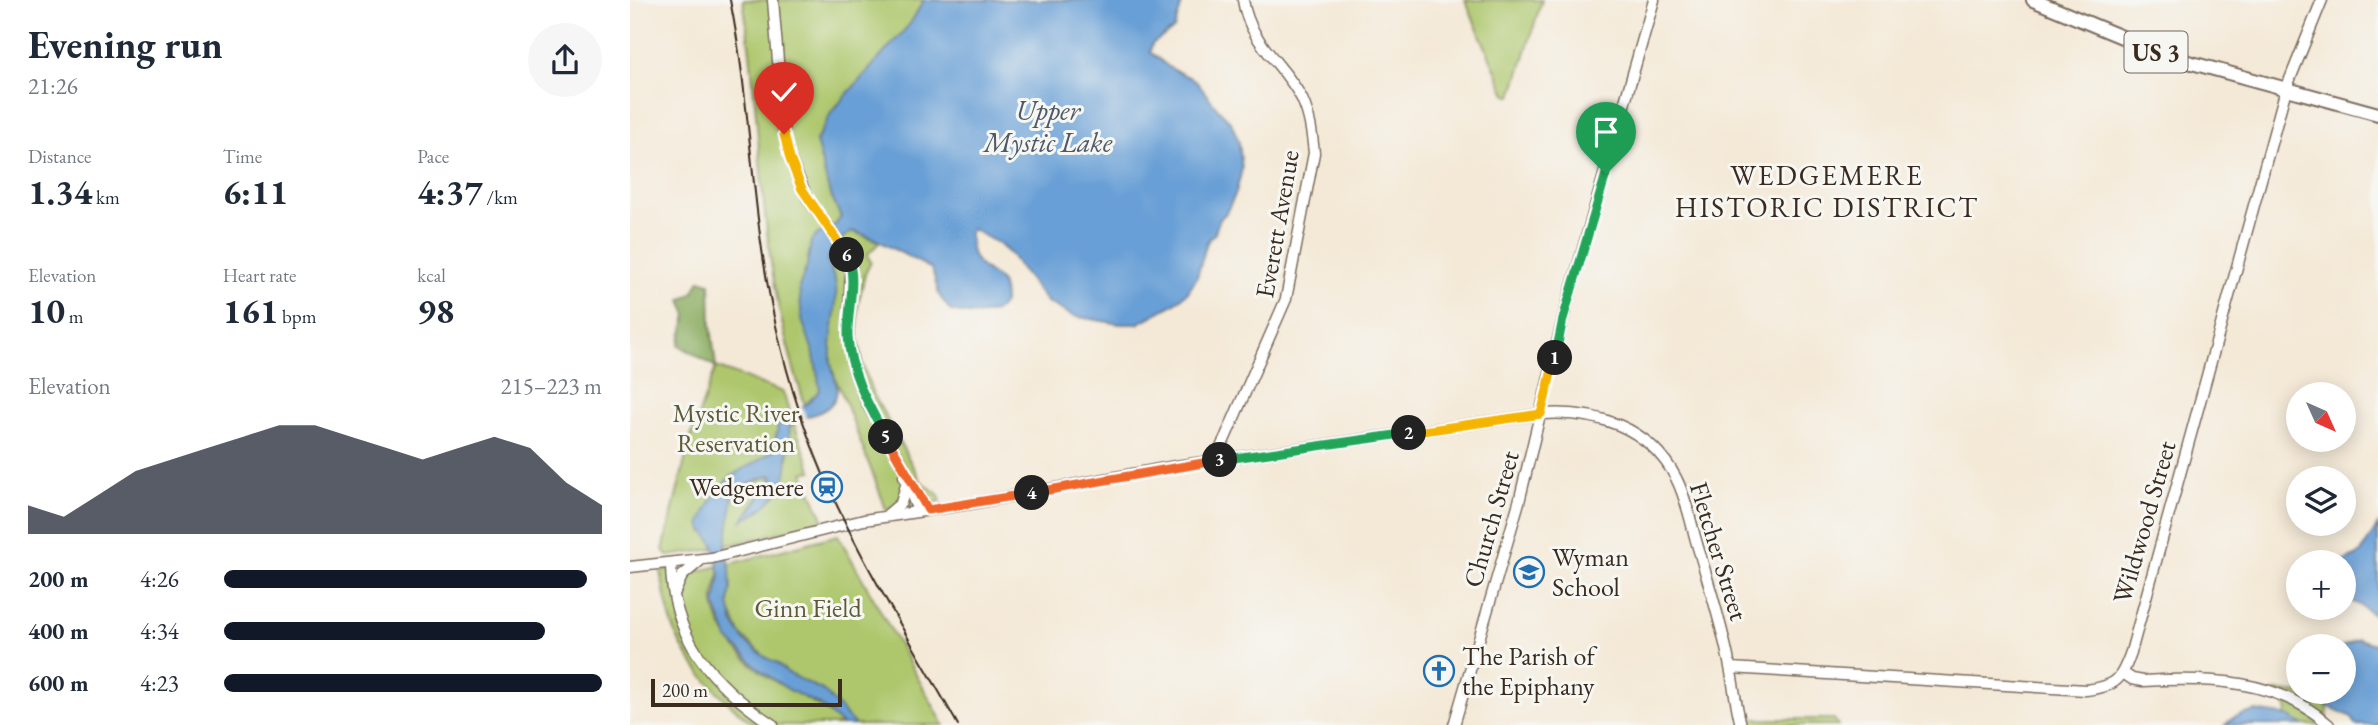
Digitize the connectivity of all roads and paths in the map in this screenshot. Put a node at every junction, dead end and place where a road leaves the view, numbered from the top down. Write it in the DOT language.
graph roads {
  1 [pos="773,0"];
  2 [pos="1243,0"];
  3 [pos="1654,0"];
  4 [pos="2033,0"];
  5 [pos="2322,0"];
  6 [pos="2286,89"];
  7 [pos="2378,114"];
  8 [pos="1541,414"];
  9 [pos="1218,460"];
  10 [pos="899,462"];
  11 [pos="906,485"];
  12 [pos="923,511"];
  13 [pos="885,516"];
  14 [pos="707,559"];
  15 [pos="671,563"];
  16 [pos="630,567"];
  17 [pos="673,597"];
  18 [pos="1731,668"];
  19 [pos="2123,673"];
  20 [pos="773,725"];
  21 [pos="1454,725"];
  22 [pos="1741,725"];
  23 [pos="2329,725"];
  1 -- 10 [label="street"];
  2 -- 9 [label="street, Everett Avenue"];
  3 -- 8 [label="street, Church Street"];
  4 -- 6 [label="highway, US 3"];
  5 -- 6 [label="street, Wildwood Street"];
  6 -- 7 [label="highway, US 3"];
  6 -- 19 [label="street, Wildwood Street"];
  8 -- 9 [label="street, Fletcher Street"];
  8 -- 18 [label="street, Fletcher Street"];
  8 -- 21 [label="street, Church Street"];
  9 -- 12 [label="street, Fletcher Street"];
  10 -- 11 [label="street"];
  10 -- 12 [label="street"];
  11 -- 12 [label="street"];
  11 -- 13 [label="street"];
  12 -- 13 [label="street, Fletcher Street"];
  13 -- 14 [label="street, Fletcher Street"];
  14 -- 15 [label="street, Fletcher Street"];
  14 -- 17 [label="street"];
  15 -- 16 [label="street, Fletcher Street"];
  15 -- 17 [label="street"];
  17 -- 20 [label="street"];
  18 -- 19 [label="street"];
  18 -- 22 [label="street, Fletcher Street"];
  19 -- 23 [label="street"];
}
